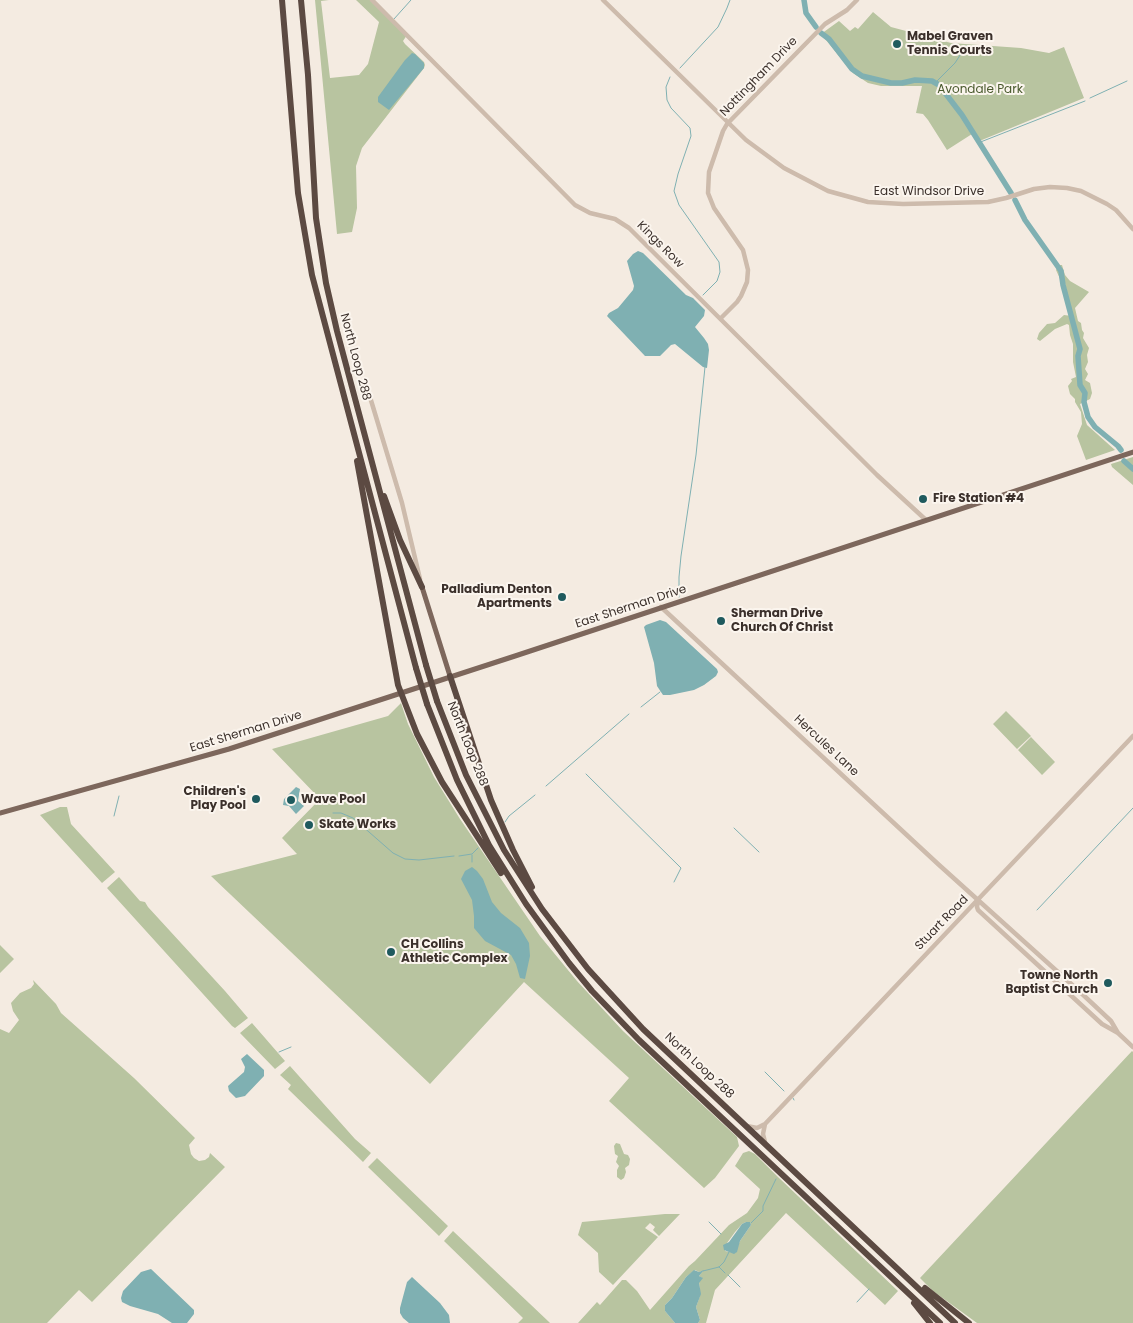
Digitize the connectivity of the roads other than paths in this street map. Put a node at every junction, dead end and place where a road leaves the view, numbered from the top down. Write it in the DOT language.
graph roads {
  1 [pos="282,0"];
  2 [pos="301,0"];
  3 [pos="372,0"];
  4 [pos="603,0"];
  5 [pos="857,0"];
  6 [pos="727,124"];
  7 [pos="1133,229"];
  8 [pos="721,318"];
  9 [pos="370,397"];
  10 [pos="357,448"];
  11 [pos="1133,452"];
  12 [pos="370,457"];
  13 [pos="926,520"];
  14 [pos="422,588"];
  15 [pos="661,607"];
  16 [pos="450,676"];
  17 [pos="401,693"];
  18 [pos="1133,736"];
  19 [pos="0,814"];
  20 [pos="978,900"];
  21 [pos="526,904"];
  22 [pos="555,927"];
  23 [pos="1118,1033"];
  24 [pos="1133,1046"];
  25 [pos="765,1124"];
  26 [pos="746,1126"];
  27 [pos="766,1144"];
  28 [pos="865,1238"];
  29 [pos="885,1271"];
  30 [pos="930,1323"];
  31 [pos="940,1323"];
  32 [pos="955,1323"];
  33 [pos="969,1323"];
  1 -- 10 [label="highway, North Loop 288"];
  2 -- 12 [label="highway, North Loop 288"];
  3 -- 8 [label="street, Kings Row"];
  4 -- 6 [label="street, East Windsor Drive"];
  5 -- 6 [label="street, Nottingham Drive"];
  6 -- 7 [label="street, East Windsor Drive"];
  6 -- 8 [label="street, Nottingham Drive"];
  8 -- 13 [label="street, Kings Row"];
  9 -- 14 [label="street, North Loop 288"];
  10 -- 17 [label="highway"];
  10 -- 21 [label="highway, North Loop 288, bridge"];
  11 -- 13 [label="main road, East Sherman Drive"];
  12 -- 14 [label="highway"];
  12 -- 22 [label="highway, North Loop 288, bridge"];
  13 -- 15 [label="main road, East Sherman Drive"];
  14 -- 16 [label="main road, North Loop 288"];
  15 -- 16 [label="main road, East Sherman Drive"];
  15 -- 20 [label="street, Hercules Lane"];
  16 -- 17 [label="main road, East Sherman Drive"];
  16 -- 22 [label="highway"];
  17 -- 19 [label="main road, East Sherman Drive"];
  17 -- 21 [label="highway"];
  18 -- 20 [label="street, Stuart Road"];
  20 -- 23 [label="street, Hercules Lane"];
  20 -- 23 [label="street, Hercules Lane"];
  20 -- 25 [label="street, Stuart Road"];
  21 -- 29 [label="highway, North Loop 288"];
  22 -- 26 [label="highway, North Loop 288"];
  23 -- 24 [label="street, Hercules Lane"];
  25 -- 26 [label="street"];
  25 -- 27 [label="street"];
  26 -- 27 [label="highway, North Loop 288"];
  27 -- 28 [label="highway, North Loop 288"];
  28 -- 32 [label="highway, North Loop 288"];
  28 -- 33 [label="highway"];
  29 -- 30 [label="highway"];
  29 -- 31 [label="highway, North Loop 288"];
}
